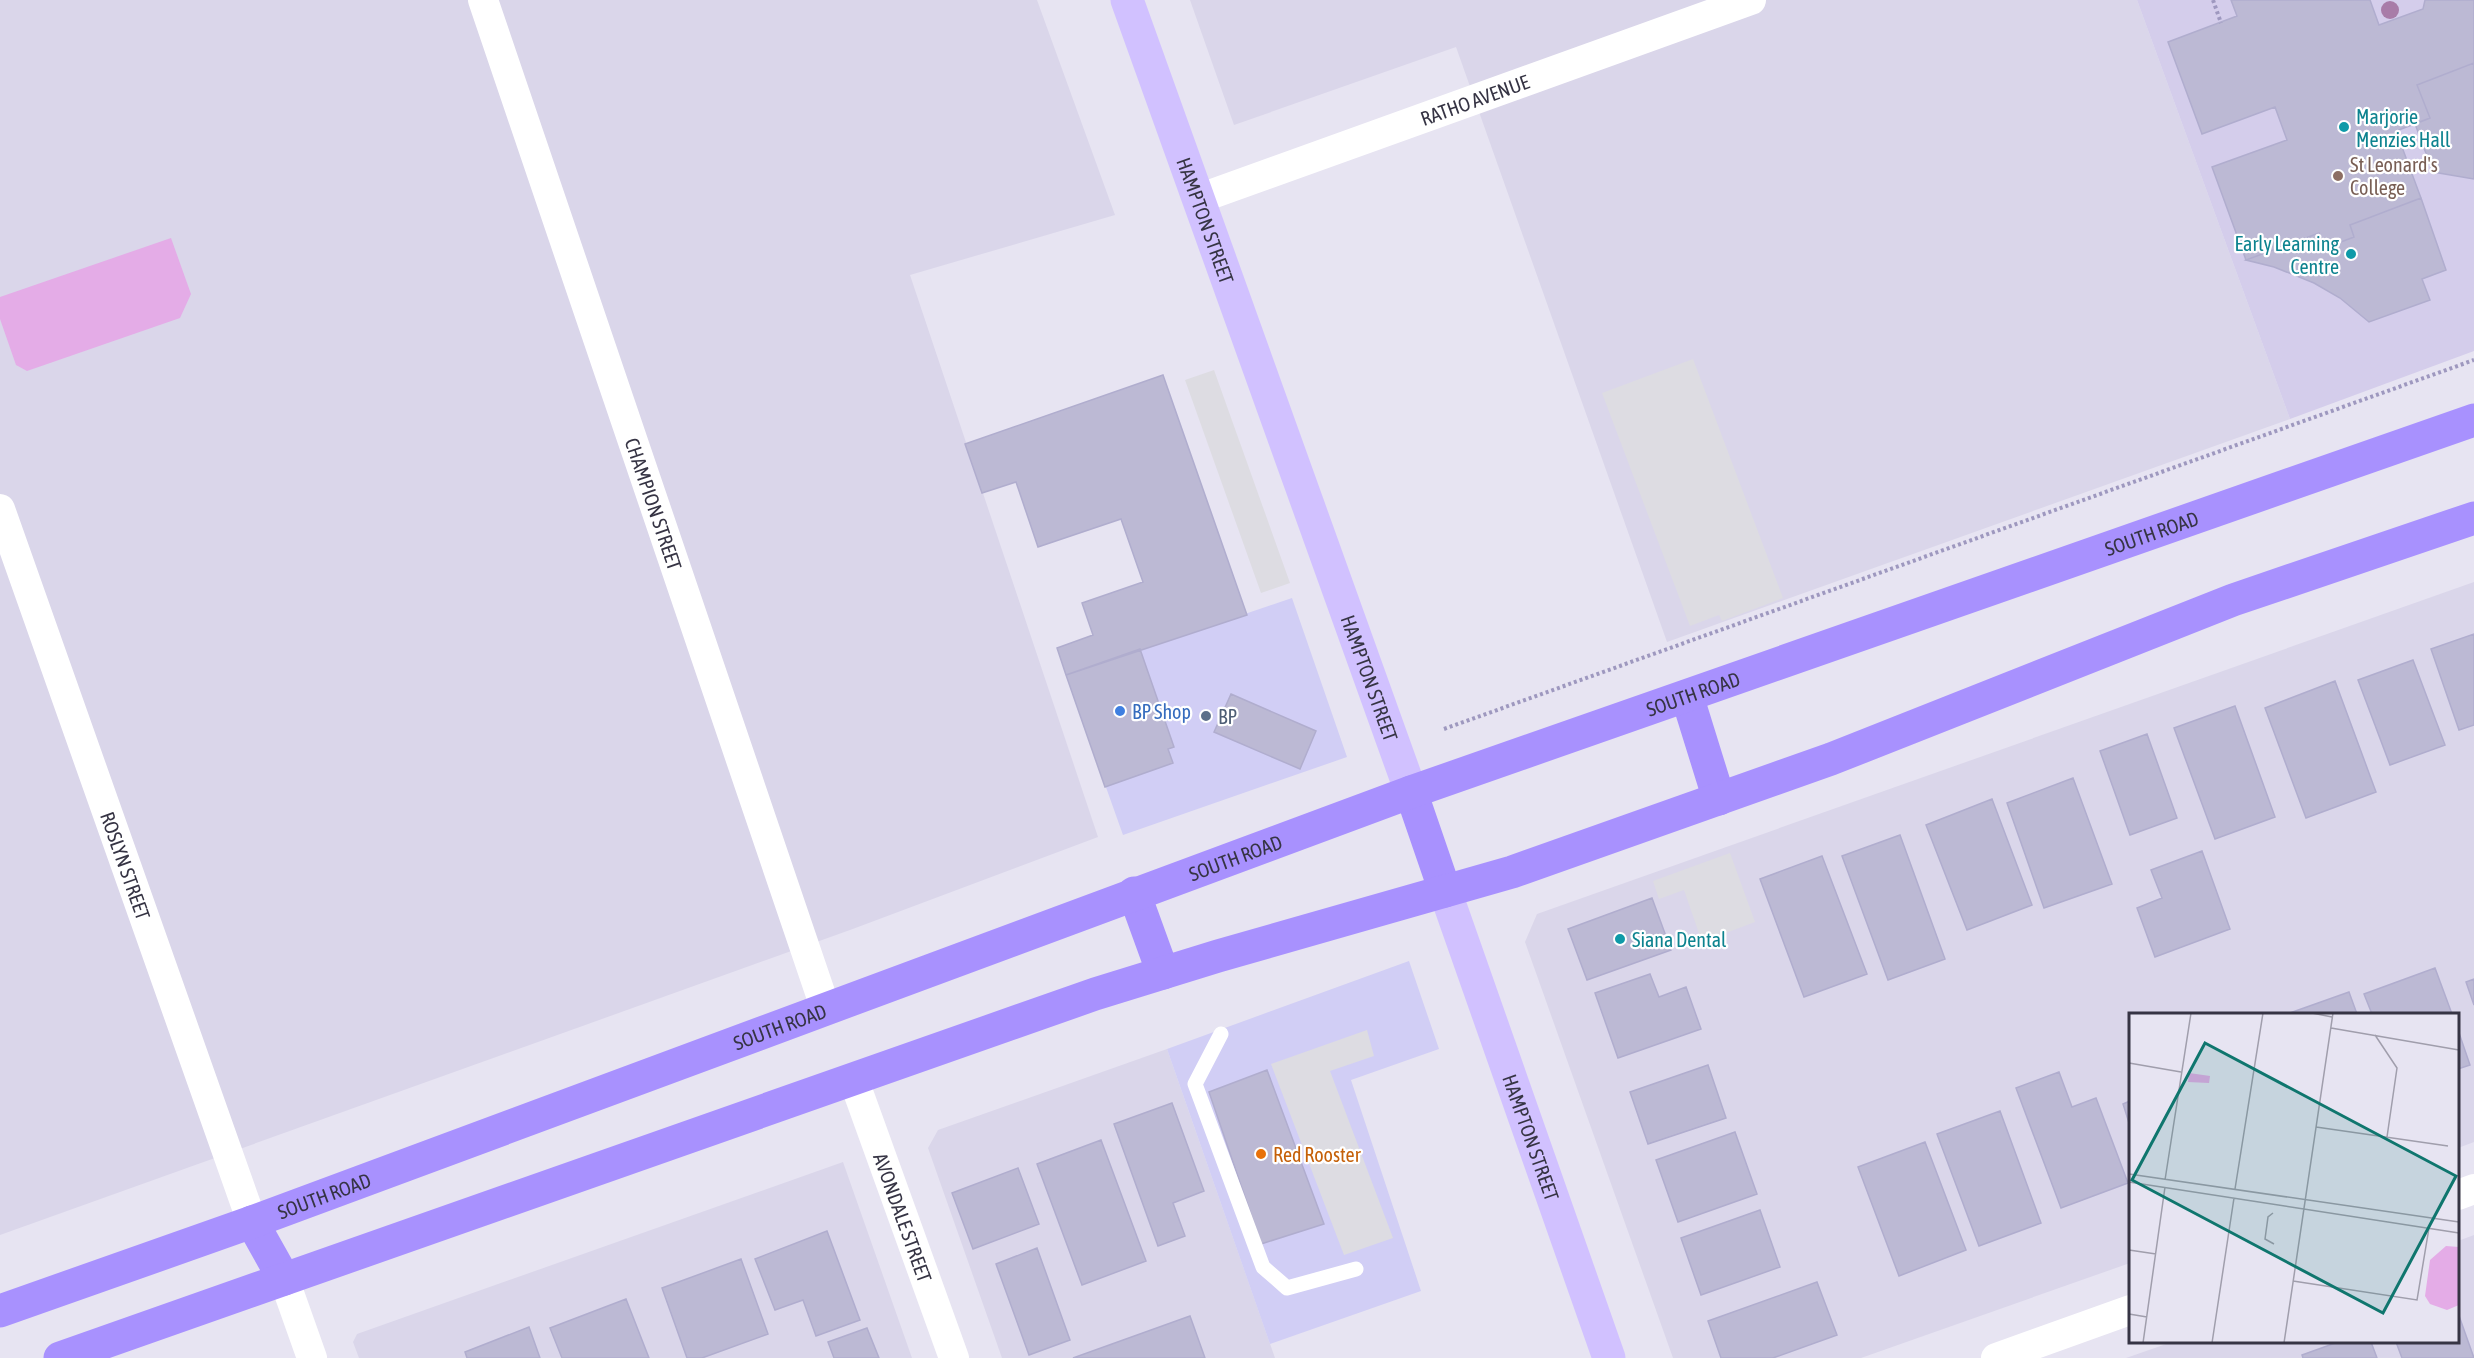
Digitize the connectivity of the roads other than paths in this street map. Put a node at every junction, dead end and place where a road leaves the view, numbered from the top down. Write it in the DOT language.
graph roads {
  1 [pos="483,0"];
  2 [pos="1127,0"];
  3 [pos="1751,0"];
  4 [pos="1198,199"];
  5 [pos="2474,420"];
  6 [pos="0,510"];
  7 [pos="2474,518"];
  8 [pos="1686,696"];
  9 [pos="1411,792"];
  10 [pos="1719,799"];
  11 [pos="1445,891"];
  12 [pos="1134,893"];
  13 [pos="1163,973"];
  14 [pos="826,1010"];
  15 [pos="1221,1034"];
  16 [pos="853,1078"];
  17 [pos="2474,1189"];
  18 [pos="2459,1194"];
  19 [pos="252,1222"];
  20 [pos="1356,1269"];
  21 [pos="284,1279"];
  22 [pos="2129,1310"];
  23 [pos="0,1311"];
  24 [pos="60,1358"];
  25 [pos="312,1358"];
  26 [pos="954,1358"];
  27 [pos="1610,1358"];
  28 [pos="1996,1358"];
  1 -- 14 [label="street, CHAMPION STREET"];
  2 -- 4 [label="main road, HAMPTON STREET"];
  3 -- 4 [label="street, RATHO AVENUE"];
  4 -- 9 [label="main road, HAMPTON STREET"];
  5 -- 8 [label="main road, SOUTH ROAD"];
  6 -- 19 [label="street, ROSLYN STREET"];
  7 -- 10 [label="main road"];
  8 -- 9 [label="main road, SOUTH ROAD"];
  8 -- 10 [label="main road"];
  9 -- 11 [label="main road, HAMPTON STREET"];
  9 -- 12 [label="main road, SOUTH ROAD"];
  10 -- 11 [label="main road"];
  11 -- 13 [label="main road"];
  11 -- 27 [label="main road, HAMPTON STREET"];
  12 -- 13 [label="main road"];
  12 -- 14 [label="main road, SOUTH ROAD"];
  13 -- 16 [label="main road"];
  14 -- 19 [label="main road, SOUTH ROAD"];
  15 -- 20 [label="lane"];
  16 -- 21 [label="main road"];
  16 -- 26 [label="street, AVONDALE STREET"];
  17 -- 18 [label="street"];
  19 -- 21 [label="main road"];
  19 -- 23 [label="main road, SOUTH ROAD"];
  21 -- 24 [label="main road"];
  21 -- 25 [label="street"];
  22 -- 28 [label="street"];
}
